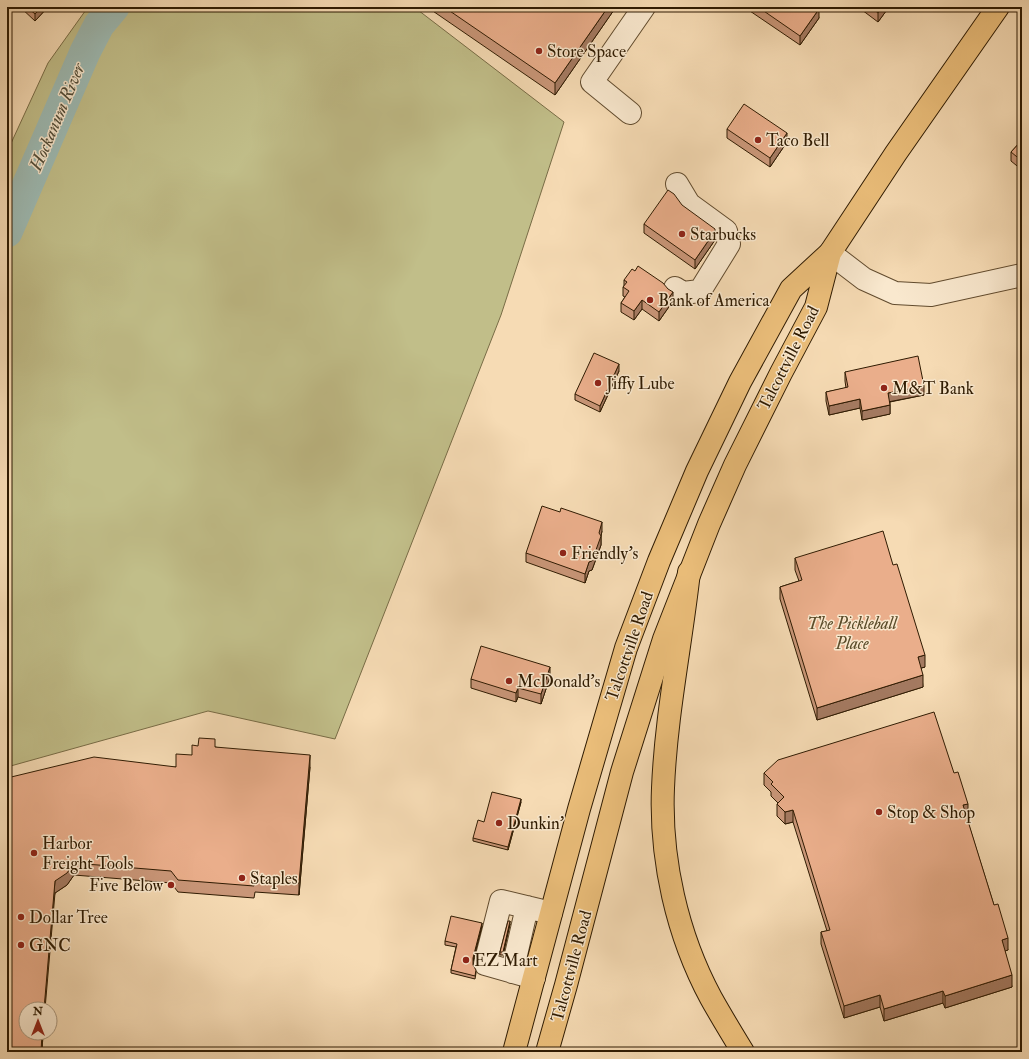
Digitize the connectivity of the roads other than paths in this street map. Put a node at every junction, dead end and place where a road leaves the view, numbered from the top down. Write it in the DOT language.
graph roads {
  1 [pos="644,7"];
  2 [pos="998,7"];
  3 [pos="630,113"];
  4 [pos="677,184"];
  5 [pos="830,253"];
  6 [pos="1022,275"];
  7 [pos="675,288"];
  8 [pos="689,572"];
  9 [pos="616,682"];
  10 [pos="640,712"];
  11 [pos="551,913"];
  12 [pos="534,978"];
  13 [pos="523,1018"];
  14 [pos="549,1044"];
  15 [pos="514,1052"];
  16 [pos="743,1052"];
  1 -- 3 [label="street"];
  2 -- 5 [label="main road, Talcottville Road"];
  4 -- 7 [label="street"];
  5 -- 6 [label="street"];
  5 -- 8 [label="main road, Talcottville Road"];
  5 -- 9 [label="main road, Talcottville Road"];
  8 -- 10 [label="main road, Talcottville Road"];
  8 -- 16 [label="main road"];
  9 -- 10 [label="main road"];
  9 -- 11 [label="main road, Talcottville Road"];
  10 -- 14 [label="main road, Talcottville Road"];
  11 -- 12 [label="main road, Talcottville Road"];
  11 -- 12 [label="street"];
  12 -- 13 [label="main road, Talcottville Road"];
  13 -- 14 [label="main road"];
  13 -- 15 [label="main road, Talcottville Road"];
}
